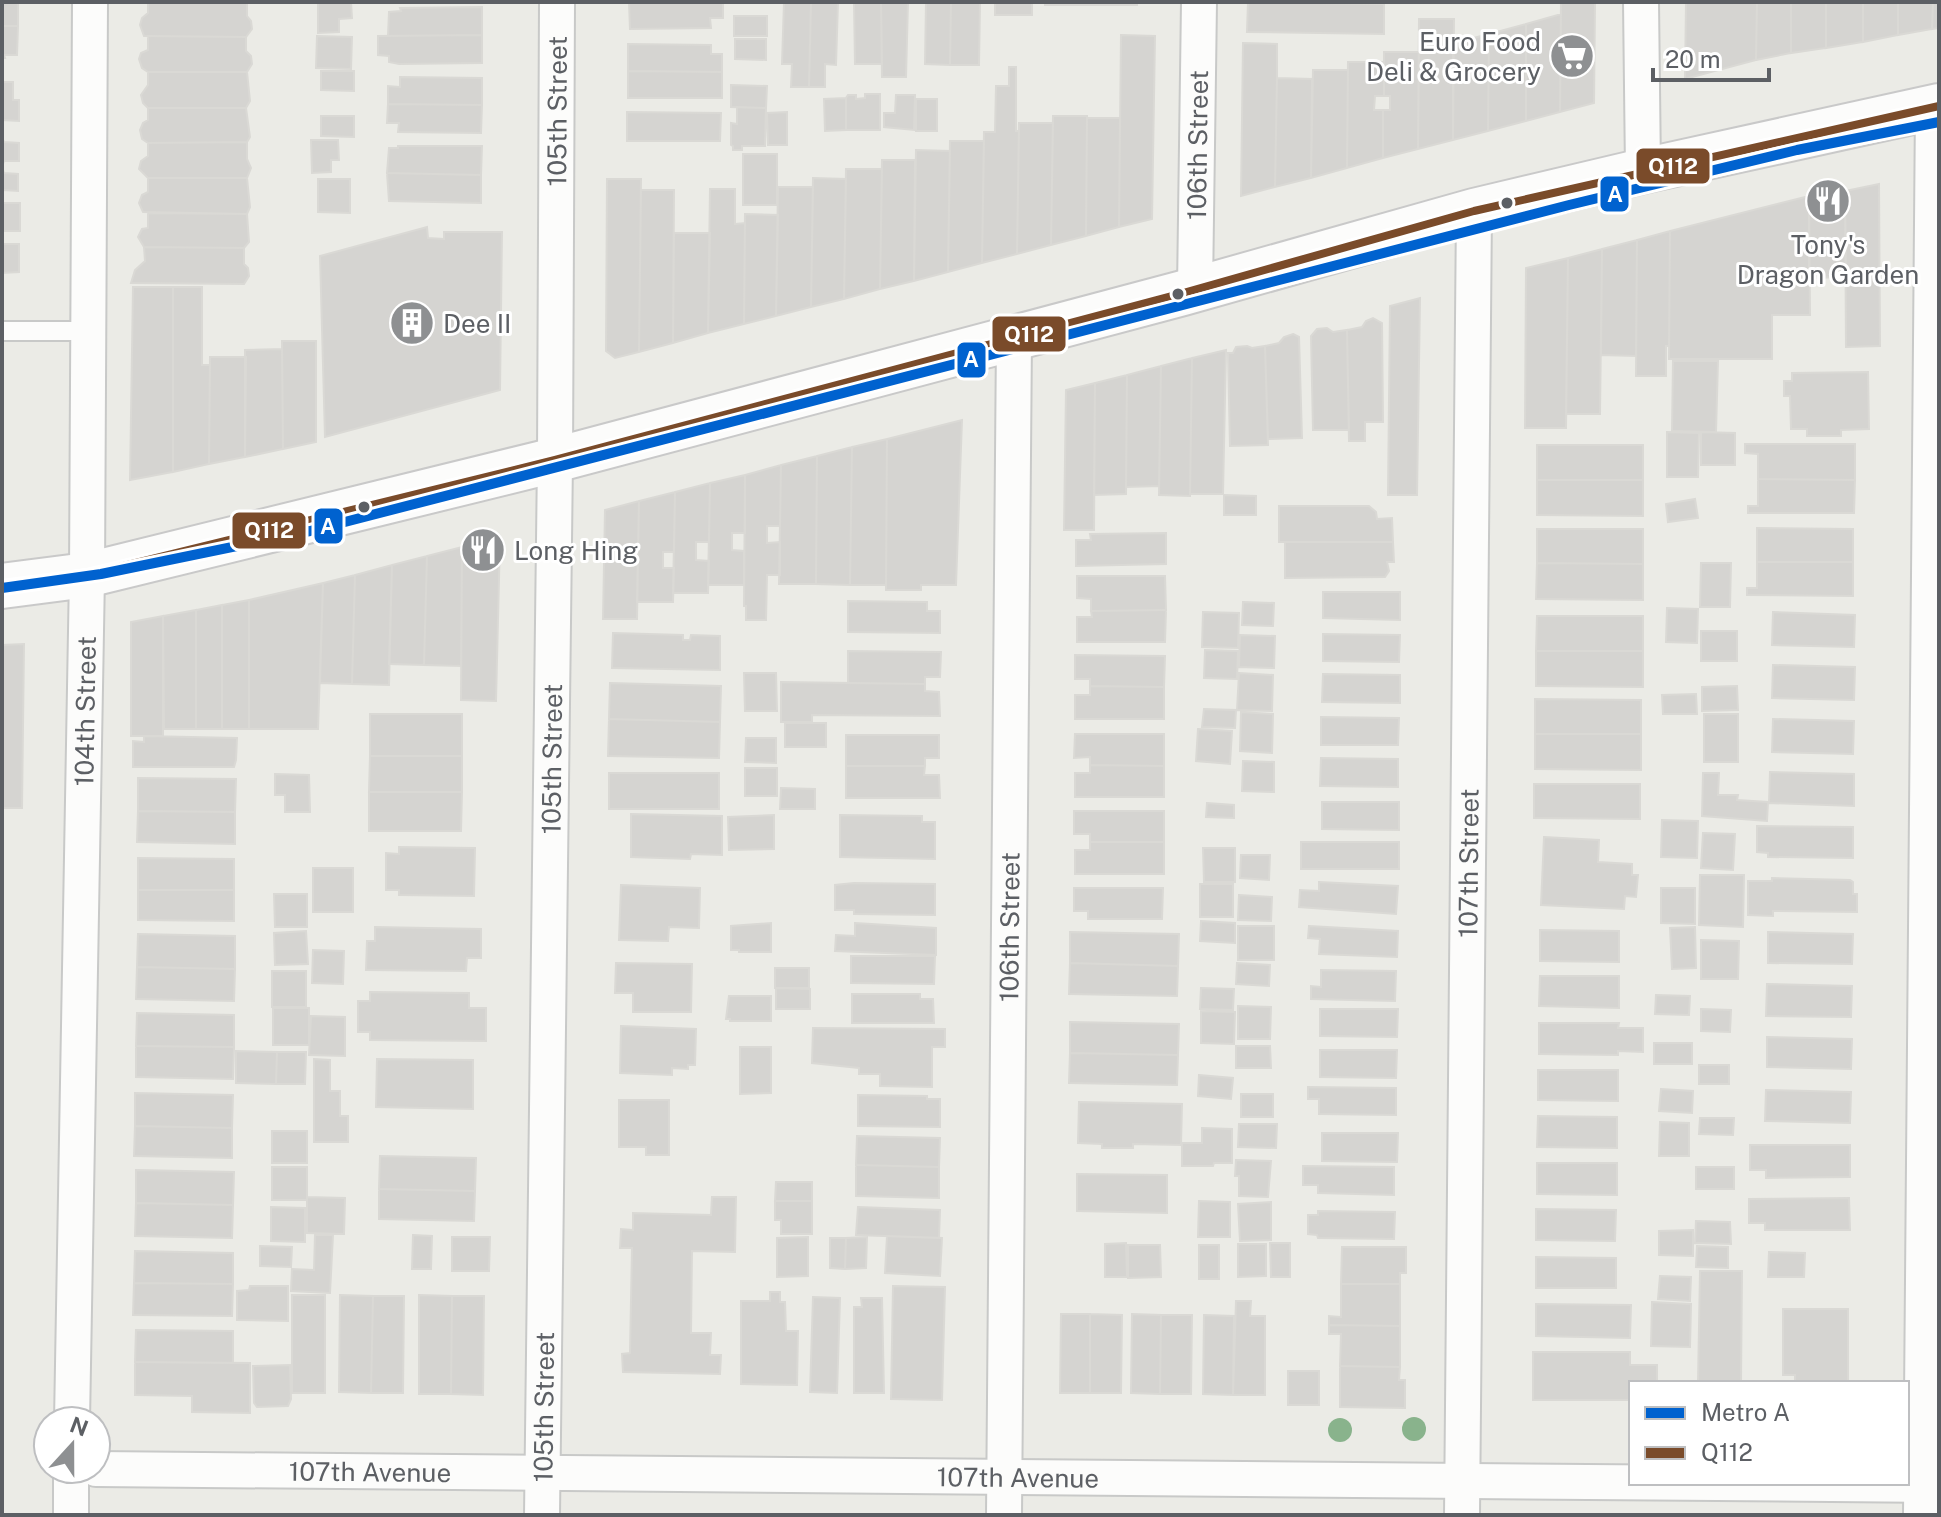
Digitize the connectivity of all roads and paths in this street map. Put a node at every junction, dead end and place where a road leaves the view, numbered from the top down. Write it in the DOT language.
graph roads {
  1 [pos="90,2"];
  2 [pos="557,2"];
  3 [pos="1199,2"];
  4 [pos="1641,2"];
  5 [pos="1936,107"];
  6 [pos="1643,171"];
  7 [pos="1474,211"];
  8 [pos="1195,289"];
  9 [pos="2,331"];
  10 [pos="88,331"];
  11 [pos="1014,338"];
  12 [pos="555,460"];
  13 [pos="87,575"];
  14 [pos="2,586"];
  15 [pos="72,1405"];
  16 [pos="112,1469"];
  17 [pos="542,1472"];
  18 [pos="1005,1476"];
  19 [pos="71,1485"];
  20 [pos="1927,1495"];
  21 [pos="1462,1499"];
  22 [pos="71,1515"];
  23 [pos="542,1515"];
  24 [pos="1004,1515"];
  1 -- 10 [label="street, 104th Street"];
  2 -- 12 [label="street, 105th Street"];
  3 -- 8 [label="street, 106th Street"];
  4 -- 6 [label="street"];
  5 -- 6 [label="street"];
  5 -- 20 [label="street"];
  6 -- 7 [label="street"];
  7 -- 8 [label="street"];
  7 -- 21 [label="street, 107th Street"];
  8 -- 11 [label="street"];
  9 -- 10 [label="lane"];
  10 -- 13 [label="street, 104th Street"];
  11 -- 12 [label="street"];
  11 -- 18 [label="street, 106th Street"];
  12 -- 13 [label="street"];
  12 -- 17 [label="street, 105th Street"];
  13 -- 14 [label="street"];
  13 -- 15 [label="street, 104th Street"];
  16 -- 17 [label="street, 107th Avenue"];
  17 -- 18 [label="street, 107th Avenue"];
  17 -- 23 [label="street, 105th Street"];
  18 -- 21 [label="street, 107th Avenue"];
  18 -- 24 [label="street, 106th Street"];
  19 -- 22 [label="street"];
  20 -- 21 [label="street, 107th Avenue"];
}
